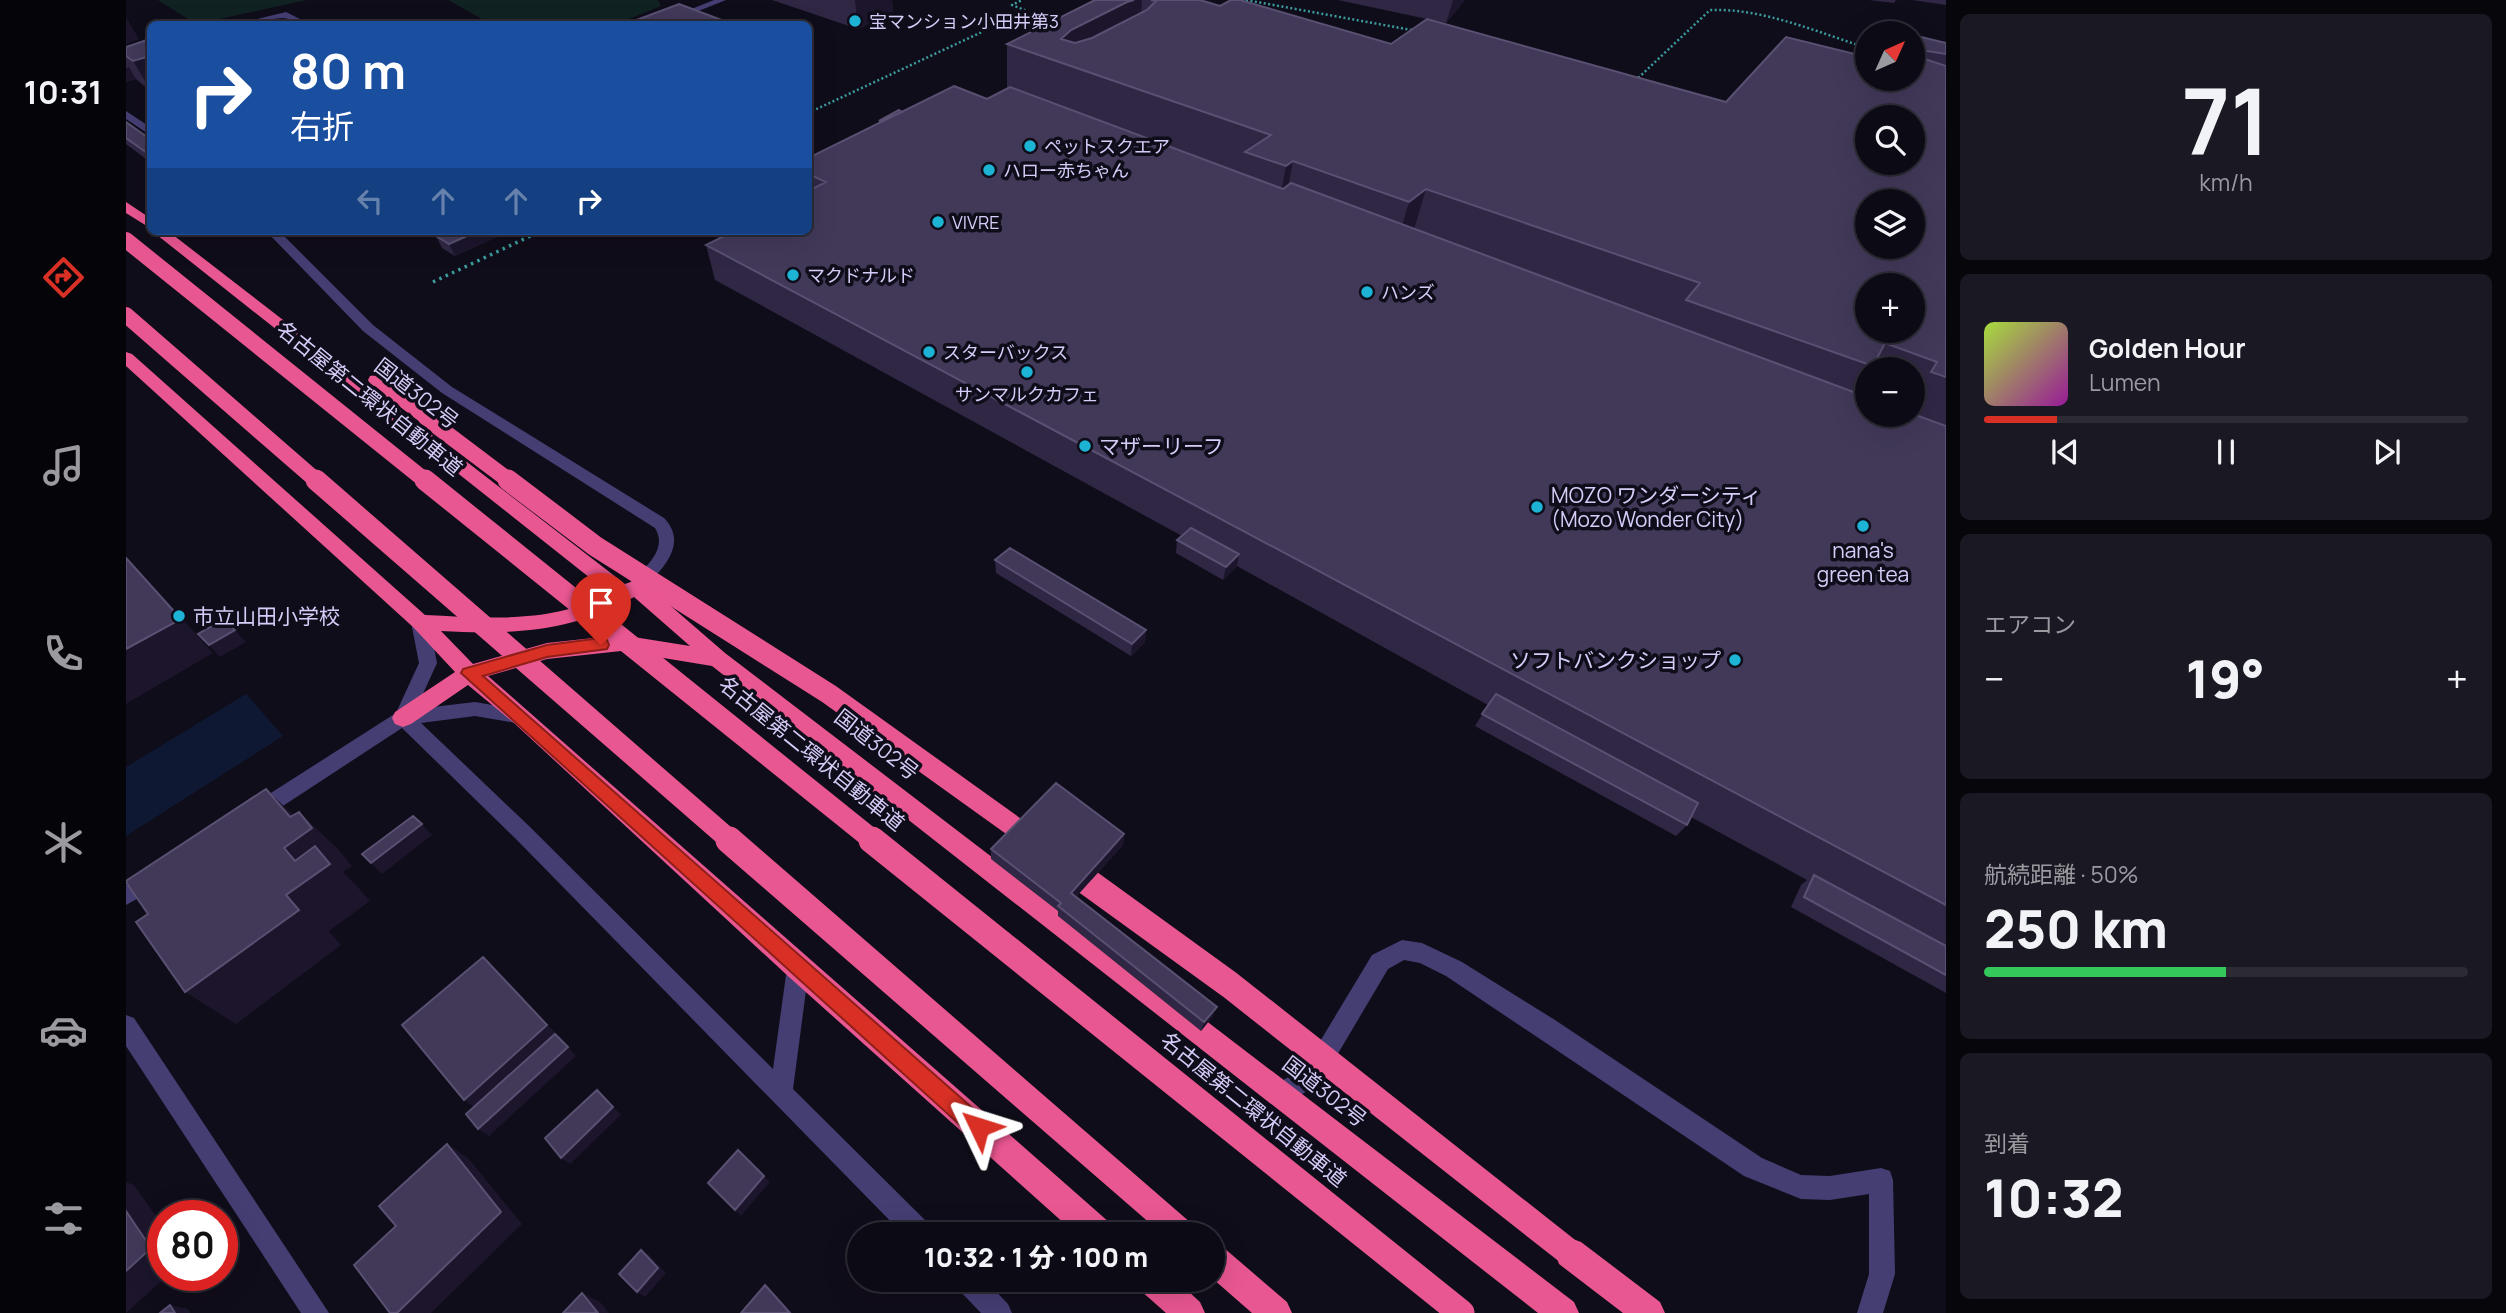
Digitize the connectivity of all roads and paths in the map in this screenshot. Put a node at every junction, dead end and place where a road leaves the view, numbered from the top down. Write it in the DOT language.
graph roads {
  1 [pos="722,0"];
  2 [pos="1022,0"];
  3 [pos="1246,0"];
  4 [pos="256,21"];
  5 [pos="299,21"];
  6 [pos="668,21"];
  7 [pos="1425,32"];
  8 [pos="1855,44"];
  9 [pos="1634,82"];
  10 [pos="812,111"];
  11 [pos="126,114"];
  12 [pos="147,130"];
  13 [pos="126,191"];
  14 [pos="126,206"];
  15 [pos="147,208"];
  16 [pos="147,223"];
  17 [pos="164,235"];
  18 [pos="183,235"];
  19 [pos="276,235"];
  20 [pos="533,235"];
  21 [pos="126,240"];
  22 [pos="433,282"];
  23 [pos="126,315"];
  24 [pos="126,357"];
  25 [pos="630,591"];
  26 [pos="420,622"];
  27 [pos="718,659"];
  28 [pos="469,673"];
  29 [pos="522,717"];
  30 [pos="403,718"];
  31 [pos="242,821"];
  32 [pos="172,866"];
  33 [pos="126,896"];
  34 [pos="798,968"];
  35 [pos="126,1026"];
  36 [pos="780,1092"];
  37 [pos="1281,1094"];
  38 [pos="909,1222"];
  39 [pos="1085,1222"];
  40 [pos="1169,1222"];
  41 [pos="1225,1269"];
  42 [pos="979,1292"];
  43 [pos="1166,1292"];
  44 [pos="316,1313"];
  45 [pos="999,1313"];
  46 [pos="1189,1313"];
  47 [pos="1276,1313"];
  48 [pos="1461,1313"];
  49 [pos="1563,1313"];
  50 [pos="1649,1313"];
  51 [pos="1870,1313"];
  1 -- 6 [label="street"];
  2 -- 10 [label="path"];
  3 -- 7 [label="path"];
  4 -- 5 [label="street"];
  8 -- 9 [label="path"];
  11 -- 12 [label="street"];
  13 -- 15 [label="highway"];
  14 -- 16 [label="highway"];
  17 -- 25 [label="highway, 国道302号"];
  18 -- 50 [label="highway, bridge"];
  19 -- 25 [label="street"];
  20 -- 22 [label="path"];
  21 -- 48 [label="highway, 名古屋第二環状自動車道, bridge"];
  23 -- 40 [label="highway, bridge"];
  24 -- 26 [label="highway"];
  25 -- 26 [label="highway"];
  25 -- 27 [label="highway, 国道302号"];
  26 -- 28 [label="highway"];
  26 -- 30 [label="street"];
  27 -- 28 [label="highway"];
  27 -- 37 [label="highway, 国道302号"];
  28 -- 29 [label="highway"];
  28 -- 30 [label="highway"];
  29 -- 30 [label="street"];
  29 -- 34 [label="highway"];
  30 -- 31 [label="street"];
  30 -- 36 [label="street"];
  32 -- 33 [label="street"];
  34 -- 36 [label="street"];
  34 -- 39 [label="highway"];
  35 -- 44 [label="street"];
  36 -- 38 [label="street"];
  37 -- 49 [label="highway, 国道302号"];
  37 -- 51 [label="street"];
  41 -- 47 [label="highway"];
  42 -- 45 [label="street"];
  43 -- 46 [label="highway"];
}
